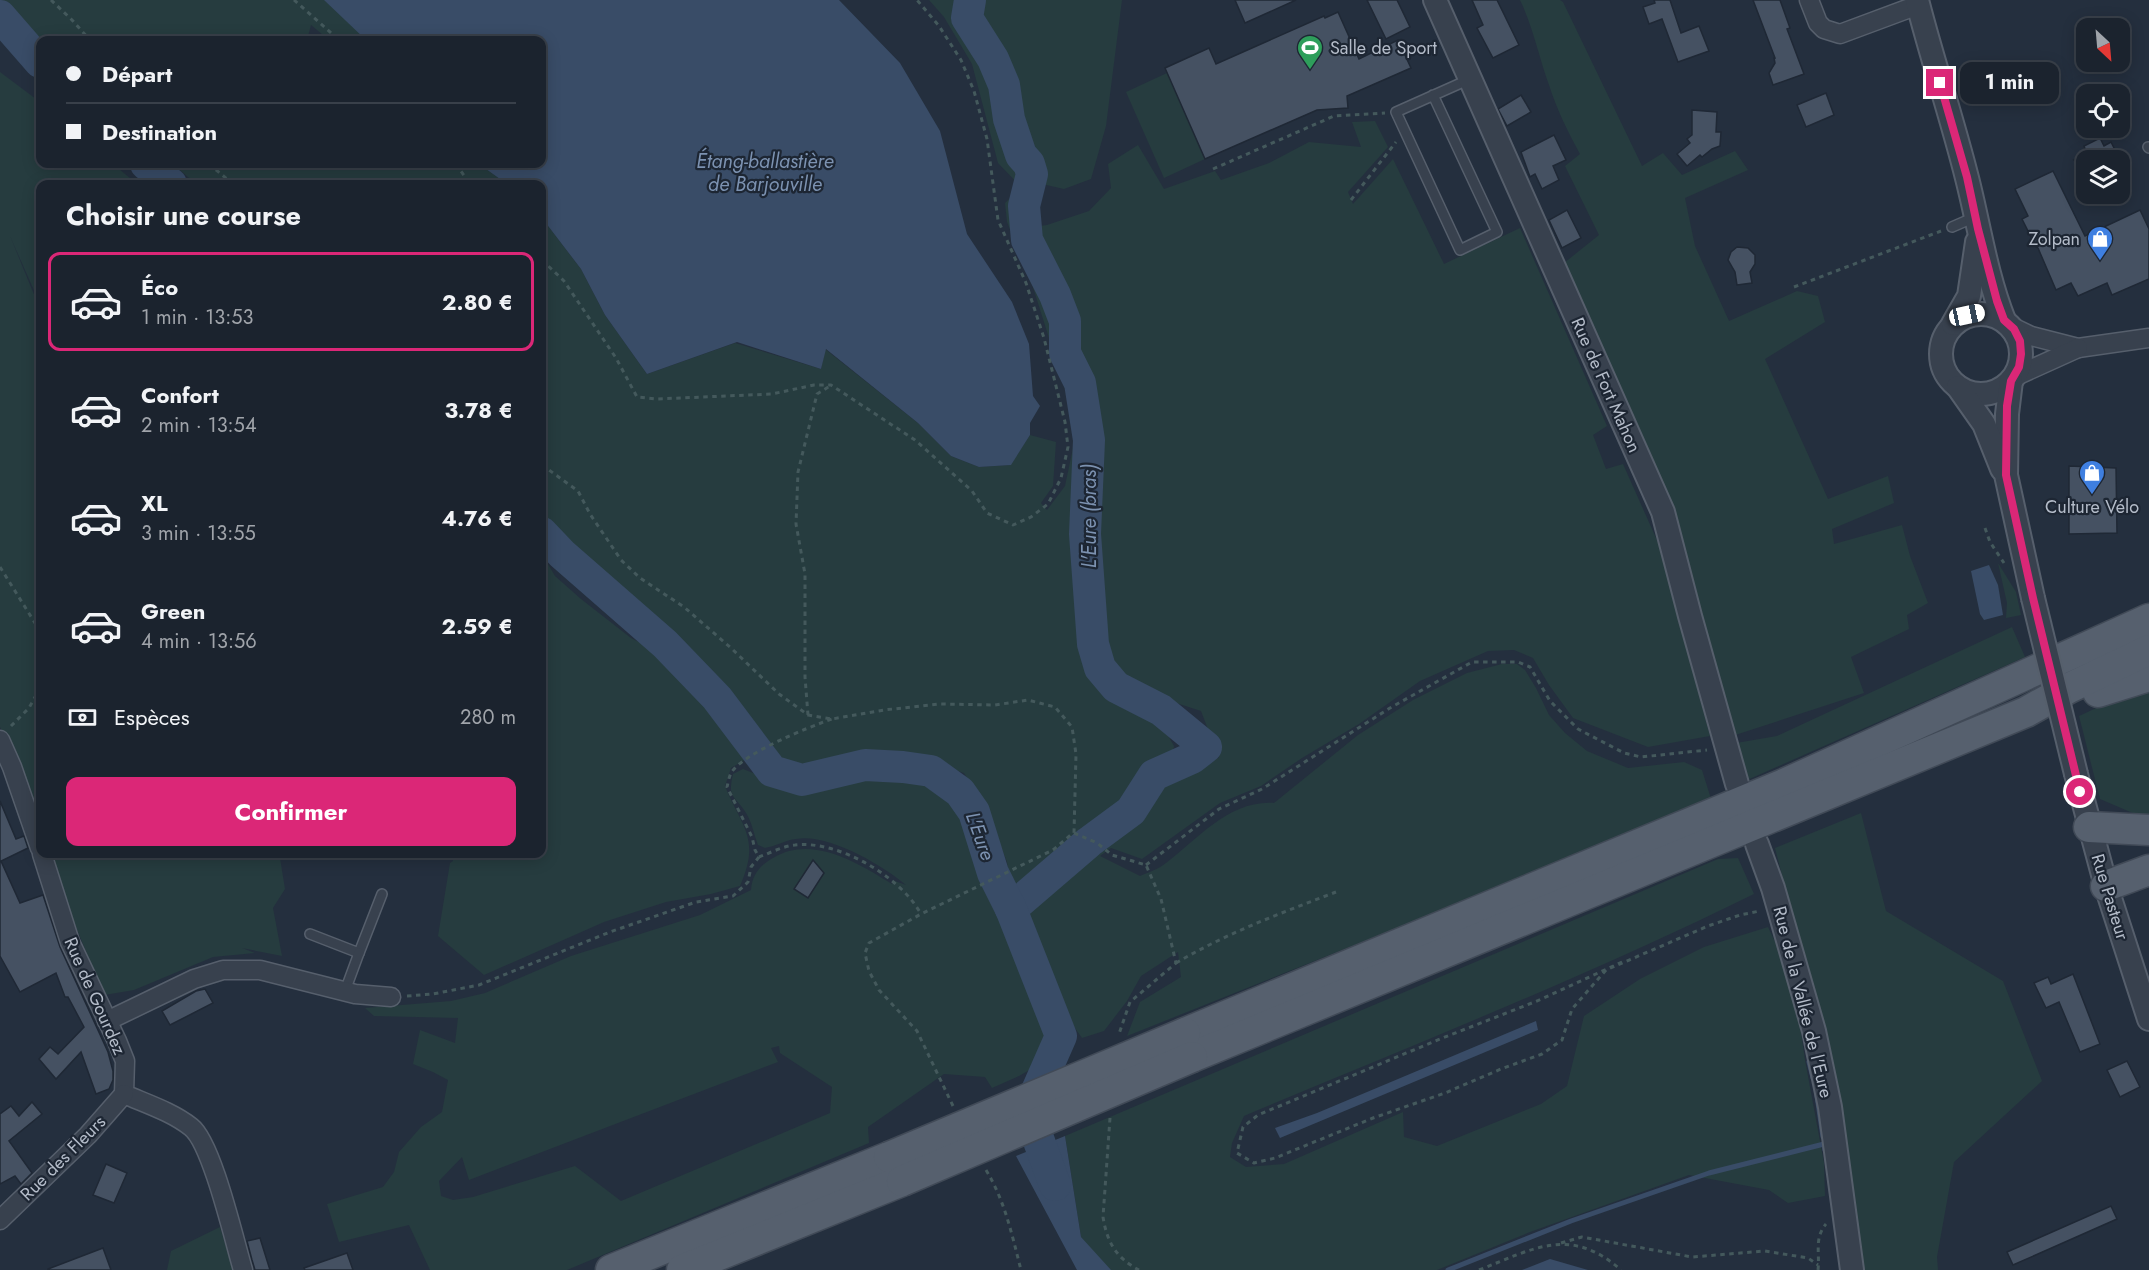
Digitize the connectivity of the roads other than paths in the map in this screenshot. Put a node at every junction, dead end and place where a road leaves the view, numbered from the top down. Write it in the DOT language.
graph roads {
  1 [pos="1435,0"];
  2 [pos="1809,0"];
  3 [pos="1917,2"];
  4 [pos="1470,79"];
  5 [pos="1433,95"];
  6 [pos="1977,223"];
  7 [pos="1952,227"];
  8 [pos="2007,323"];
  9 [pos="1953,324"];
  10 [pos="2149,338"];
  11 [pos="2078,348"];
  12 [pos="2012,379"];
  13 [pos="1958,387"];
  14 [pos="2006,475"];
  15 [pos="2149,619"];
  16 [pos="2149,650"];
  17 [pos="2149,676"];
  18 [pos="2026,711"];
  19 [pos="4,734"];
  20 [pos="1737,784"];
  21 [pos="2089,827"];
  22 [pos="2149,830"];
  23 [pos="36,836"];
  24 [pos="1757,843"];
  25 [pos="43,858"];
  26 [pos="2149,870"];
  27 [pos="2106,886"];
  28 [pos="382,894"];
  29 [pos="310,934"];
  30 [pos="359,953"];
  31 [pos="345,991"];
  32 [pos="391,997"];
  33 [pos="2148,1014"];
  34 [pos="107,1021"];
  35 [pos="1188,1045"];
  36 [pos="124,1094"];
  37 [pos="896,1169"];
  38 [pos="0,1220"];
  39 [pos="243,1270"];
  40 [pos="611,1270"];
  41 [pos="682,1270"];
  42 [pos="1852,1270"];
  1 -- 4 [label="street, Rue de Fort Mahon"];
  2 -- 3 [label="street"];
  3 -- 6 [label="street"];
  4 -- 5 [label="lane"];
  4 -- 20 [label="street, Rue de Fort Mahon"];
  5 -- 5 [label="lane"];
  6 -- 7 [label="lane"];
  6 -- 8 [label="street"];
  6 -- 9 [label="street"];
  8 -- 9 [label="street"];
  8 -- 11 [label="street"];
  8 -- 12 [label="street"];
  9 -- 13 [label="street"];
  10 -- 11 [label="street"];
  11 -- 12 [label="street"];
  12 -- 13 [label="street"];
  12 -- 14 [label="street"];
  13 -- 14 [label="street"];
  14 -- 21 [label="street, Rue Pasteur, bridge"];
  15 -- 35 [label="main road"];
  16 -- 18 [label="main road"];
  17 -- 18 [label="main road"];
  18 -- 35 [label="main road"];
  19 -- 23 [label="street"];
  21 -- 22 [label="main road"];
  21 -- 27 [label="street, Rue Pasteur"];
  24 -- 42 [label="street, Rue de la Vallée de l'Eure"];
  25 -- 34 [label="street, Rue de Gourdez"];
  26 -- 27 [label="main road"];
  27 -- 33 [label="street, Rue Pasteur"];
  28 -- 30 [label="lane"];
  29 -- 30 [label="lane"];
  30 -- 31 [label="lane"];
  31 -- 32 [label="street"];
  31 -- 34 [label="street"];
  34 -- 36 [label="street, Rue de Gourdez"];
  35 -- 37 [label="main road, bridge"];
  36 -- 38 [label="street, Rue des Fleurs"];
  36 -- 39 [label="street"];
  37 -- 40 [label="main road"];
  37 -- 41 [label="main road"];
}
